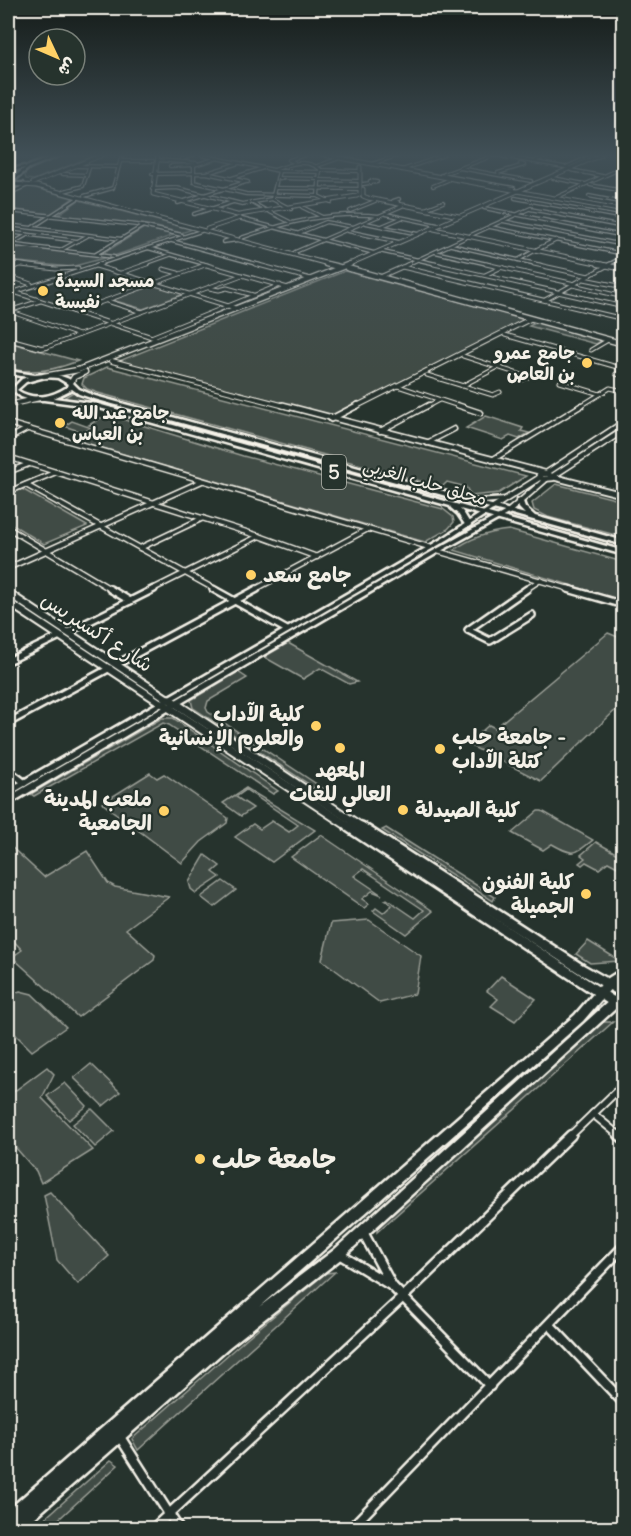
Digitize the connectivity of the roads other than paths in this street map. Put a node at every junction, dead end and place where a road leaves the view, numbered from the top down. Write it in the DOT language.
graph roads {
  1 [pos="21,227"];
  2 [pos="142,227"];
  3 [pos="146,227"];
  4 [pos="192,227"];
  5 [pos="194,227"];
  6 [pos="208,227"];
  7 [pos="209,227"];
  8 [pos="271,227"];
  9 [pos="315,227"];
  10 [pos="354,227"];
  11 [pos="385,227"];
  12 [pos="437,227"];
  13 [pos="490,227"];
  14 [pos="531,227"];
  15 [pos="575,227"];
  16 [pos="598,227"];
  17 [pos="32,228"];
  18 [pos="582,228"];
  19 [pos="202,229"];
  20 [pos="346,230"];
  21 [pos="592,230"];
  22 [pos="8,232"];
  23 [pos="558,232"];
  24 [pos="297,234"];
  25 [pos="418,234"];
  26 [pos="569,234"];
  27 [pos="29,235"];
  28 [pos="89,235"];
  29 [pos="182,235"];
  30 [pos="470,236"];
  31 [pos="578,236"];
  32 [pos="624,236"];
  33 [pos="545,238"];
  34 [pos="122,239"];
  35 [pos="232,239"];
  36 [pos="239,239"];
  37 [pos="323,240"];
  38 [pos="556,240"];
  39 [pos="77,241"];
  40 [pos="171,241"];
  41 [pos="399,242"];
  42 [pos="566,242"];
  43 [pos="8,244"];
  44 [pos="451,245"];
  45 [pos="624,245"];
  46 [pos="266,246"];
  47 [pos="146,248"];
  48 [pos="60,250"];
  49 [pos="537,250"];
  50 [pos="382,251"];
  51 [pos="296,252"];
  52 [pos="435,252"];
  53 [pos="374,253"];
  54 [pos="96,254"];
  55 [pos="171,255"];
  56 [pos="624,255"];
  57 [pos="114,257"];
  58 [pos="506,257"];
  59 [pos="418,260"];
  60 [pos="518,260"];
  61 [pos="528,262"];
  62 [pos="22,264"];
  63 [pos="206,264"];
  64 [pos="95,265"];
  65 [pos="491,265"];
  66 [pos="608,265"];
  67 [pos="8,266"];
  68 [pos="17,266"];
  69 [pos="83,267"];
  70 [pos="345,267"];
  71 [pos="402,267"];
  72 [pos="502,267"];
  73 [pos="162,268"];
  74 [pos="624,268"];
  75 [pos="56,269"];
  76 [pos="513,270"];
  77 [pos="71,272"];
  78 [pos="121,273"];
  79 [pos="476,273"];
  80 [pos="180,274"];
  81 [pos="58,275"];
  82 [pos="242,275"];
  83 [pos="486,275"];
  84 [pos="8,276"];
  85 [pos="382,276"];
  86 [pos="590,276"];
  87 [pos="496,278"];
  88 [pos="311,279"];
  89 [pos="584,279"];
  90 [pos="461,280"];
  91 [pos="154,283"];
  92 [pos="220,283"];
  93 [pos="31,284"];
  94 [pos="574,284"];
  95 [pos="280,285"];
  96 [pos="482,285"];
  97 [pos="624,287"];
  98 [pos="208,288"];
  99 [pos="288,288"];
  100 [pos="9,292"];
  101 [pos="560,292"];
  102 [pos="190,294"];
  103 [pos="255,295"];
  104 [pos="624,297"];
  105 [pos="105,300"];
  106 [pos="545,300"];
  107 [pos="40,301"];
  108 [pos="229,306"];
  109 [pos="624,307"];
  110 [pos="493,308"];
  111 [pos="235,309"];
  112 [pos="8,311"];
  113 [pos="74,312"];
  114 [pos="142,312"];
  115 [pos="624,319"];
  116 [pos="532,320"];
  117 [pos="110,324"];
  118 [pos="79,335"];
  119 [pos="502,335"];
  120 [pos="151,337"];
  121 [pos="8,338"];
  122 [pos="158,339"];
  123 [pos="608,340"];
  124 [pos="624,343"];
  125 [pos="47,347"];
  126 [pos="591,350"];
  127 [pos="521,355"];
  128 [pos="461,356"];
  129 [pos="112,361"];
  130 [pos="104,364"];
  131 [pos="498,367"];
  132 [pos="624,369"];
  133 [pos="8,373"];
  134 [pos="425,374"];
  135 [pos="44,376"];
  136 [pos="624,376"];
  137 [pos="522,380"];
  138 [pos="560,382"];
  139 [pos="8,384"];
  140 [pos="70,384"];
  141 [pos="462,386"];
  142 [pos="400,387"];
  143 [pos="15,389"];
  144 [pos="501,392"];
  145 [pos="624,392"];
  146 [pos="600,394"];
  147 [pos="8,396"];
  148 [pos="44,398"];
  149 [pos="439,400"];
  150 [pos="8,405"];
  151 [pos="481,413"];
  152 [pos="332,421"];
  153 [pos="624,422"];
  154 [pos="8,423"];
  155 [pos="616,426"];
  156 [pos="27,429"];
  157 [pos="454,429"];
  158 [pos="624,429"];
  159 [pos="380,431"];
  160 [pos="8,439"];
  161 [pos="401,439"];
  162 [pos="427,443"];
  163 [pos="455,453"];
  164 [pos="575,453"];
  165 [pos="584,456"];
  166 [pos="8,457"];
  167 [pos="492,460"];
  168 [pos="29,464"];
  169 [pos="8,472"];
  170 [pos="56,472"];
  171 [pos="542,476"];
  172 [pos="553,477"];
  173 [pos="202,481"];
  174 [pos="26,485"];
  175 [pos="8,492"];
  176 [pos="624,495"];
  177 [pos="461,499"];
  178 [pos="504,499"];
  179 [pos="520,500"];
  180 [pos="153,503"];
  181 [pos="449,504"];
  182 [pos="492,508"];
  183 [pos="508,512"];
  184 [pos="484,515"];
  185 [pos="203,518"];
  186 [pos="498,519"];
  187 [pos="539,520"];
  188 [pos="468,525"];
  189 [pos="100,526"];
  190 [pos="8,528"];
  191 [pos="366,530"];
  192 [pos="260,536"];
  193 [pos="624,543"];
  194 [pos="140,548"];
  195 [pos="429,548"];
  196 [pos="46,551"];
  197 [pos="437,551"];
  198 [pos="624,553"];
  199 [pos="316,557"];
  200 [pos="8,568"];
  201 [pos="185,573"];
  202 [pos="540,580"];
  203 [pos="8,593"];
  204 [pos="130,601"];
  205 [pos="235,601"];
  206 [pos="8,602"];
  207 [pos="624,605"];
  208 [pos="532,615"];
  209 [pos="287,630"];
  210 [pos="68,632"];
  211 [pos="60,636"];
  212 [pos="8,662"];
  213 [pos="113,666"];
  214 [pos="169,703"];
  215 [pos="8,723"];
  216 [pos="8,770"];
  217 [pos="25,783"];
  218 [pos="8,792"];
  219 [pos="8,801"];
  220 [pos="624,972"];
  221 [pos="609,984"];
  222 [pos="624,993"];
  223 [pos="600,995"];
  224 [pos="619,1007"];
  225 [pos="624,1084"];
  226 [pos="593,1114"];
  227 [pos="624,1139"];
  228 [pos="363,1231"];
  229 [pos="623,1247"];
  230 [pos="338,1254"];
  231 [pos="392,1286"];
  232 [pos="403,1297"];
  233 [pos="550,1324"];
  234 [pos="490,1386"];
  235 [pos="624,1403"];
  236 [pos="120,1437"];
  237 [pos="171,1514"];
  238 [pos="8,1519"];
  239 [pos="13,1528"];
  240 [pos="154,1528"];
  241 [pos="178,1528"];
  242 [pos="351,1528"];
  1 -- 17 [label="street"];
  2 -- 34 [label="street"];
  3 -- 29 [label="street"];
  4 -- 19 [label="main road"];
  5 -- 19 [label="main road"];
  6 -- 19 [label="street"];
  7 -- 19 [label="street"];
  8 -- 24 [label="street"];
  8 -- 36 [label="street"];
  9 -- 24 [label="street"];
  10 -- 20 [label="street"];
  11 -- 25 [label="street"];
  12 -- 25 [label="main road"];
  12 -- 30 [label="street"];
  12 -- 50 [label="main road"];
  13 -- 30 [label="street"];
  13 -- 33 [label="street"];
  14 -- 23 [label="street"];
  15 -- 18 [label="street"];
  16 -- 21 [label="street"];
  17 -- 28 [label="street"];
  18 -- 21 [label="street"];
  18 -- 26 [label="street"];
  19 -- 29 [label="street"];
  19 -- 35 [label="main road"];
  19 -- 36 [label="main road"];
  19 -- 40 [label="street"];
  20 -- 37 [label="street"];
  20 -- 41 [label="street"];
  21 -- 32 [label="street"];
  22 -- 27 [label="street"];
  23 -- 26 [label="street"];
  23 -- 33 [label="street"];
  24 -- 37 [label="street"];
  25 -- 41 [label="main road"];
  26 -- 31 [label="street"];
  27 -- 39 [label="street"];
  27 -- 43 [label="street"];
  28 -- 34 [label="street"];
  28 -- 39 [label="street"];
  29 -- 47 [label="street"];
  30 -- 44 [label="street"];
  30 -- 49 [label="street"];
  31 -- 42 [label="street"];
  31 -- 45 [label="street"];
  33 -- 38 [label="street"];
  34 -- 54 [label="street"];
  35 -- 36 [label="main road"];
  35 -- 36 [label="street"];
  36 -- 46 [label="main road"];
  37 -- 51 [label="street"];
  37 -- 53 [label="street"];
  38 -- 42 [label="street"];
  38 -- 49 [label="street"];
  39 -- 48 [label="street"];
  40 -- 47 [label="street"];
  40 -- 88 [label="street"];
  41 -- 50 [label="main road"];
  42 -- 56 [label="street"];
  43 -- 48 [label="street"];
  44 -- 52 [label="street"];
  44 -- 58 [label="street"];
  46 -- 51 [label="main road"];
  46 -- 70 [label="main road"];
  47 -- 55 [label="street"];
  47 -- 57 [label="street"];
  47 -- 64 [label="street"];
  48 -- 54 [label="street"];
  49 -- 60 [label="street"];
  49 -- 66 [label="street"];
  50 -- 53 [label="main road"];
  50 -- 59 [label="street"];
  50 -- 70 [label="main road"];
  51 -- 70 [label="main road"];
  52 -- 59 [label="street"];
  52 -- 65 [label="street"];
  53 -- 70 [label="main road"];
  54 -- 57 [label="street"];
  55 -- 63 [label="street"];
  55 -- 78 [label="street"];
  56 -- 66 [label="street"];
  57 -- 69 [label="street"];
  58 -- 60 [label="street"];
  58 -- 65 [label="street"];
  59 -- 71 [label="street"];
  59 -- 79 [label="street"];
  60 -- 61 [label="street"];
  61 -- 76 [label="street"];
  61 -- 86 [label="street"];
  62 -- 67 [label="street"];
  62 -- 68 [label="street"];
  62 -- 75 [label="street"];
  63 -- 80 [label="street"];
  63 -- 82 [label="street"];
  64 -- 77 [label="street"];
  64 -- 78 [label="street"];
  65 -- 72 [label="street"];
  66 -- 74 [label="street"];
  66 -- 86 [label="street"];
  67 -- 68 [label="street"];
  68 -- 75 [label="street"];
  69 -- 75 [label="street"];
  69 -- 77 [label="street"];
  70 -- 85 [label="main road"];
  70 -- 88 [label="main road"];
  70 -- 110 [label="main road"];
  70 -- 129 [label="main road"];
  71 -- 85 [label="street"];
  71 -- 90 [label="street"];
  72 -- 76 [label="street"];
  72 -- 83 [label="street"];
  73 -- 80 [label="street"];
  75 -- 77 [label="street"];
  75 -- 81 [label="street"];
  76 -- 94 [label="street"];
  77 -- 81 [label="street"];
  77 -- 100 [label="street"];
  78 -- 91 [label="street"];
  79 -- 83 [label="street"];
  79 -- 90 [label="street"];
  80 -- 91 [label="street"];
  81 -- 93 [label="street"];
  82 -- 92 [label="street"];
  82 -- 95 [label="street"];
  83 -- 87 [label="street"];
  84 -- 93 [label="street"];
  85 -- 110 [label="main road"];
  86 -- 89 [label="street"];
  87 -- 96 [label="street"];
  87 -- 101 [label="street"];
  88 -- 99 [label="main road"];
  89 -- 94 [label="street"];
  89 -- 97 [label="street"];
  90 -- 96 [label="street"];
  91 -- 102 [label="street"];
  91 -- 105 [label="street"];
  92 -- 98 [label="street"];
  92 -- 103 [label="street"];
  93 -- 100 [label="street"];
  94 -- 101 [label="street"];
  94 -- 104 [label="street"];
  95 -- 99 [label="street"];
  95 -- 103 [label="street"];
  96 -- 106 [label="street"];
  98 -- 102 [label="street"];
  98 -- 103 [label="street"];
  99 -- 111 [label="main road"];
  100 -- 107 [label="street"];
  101 -- 106 [label="street"];
  101 -- 109 [label="street"];
  102 -- 108 [label="street"];
  102 -- 114 [label="street"];
  103 -- 108 [label="street"];
  105 -- 113 [label="street"];
  105 -- 114 [label="street"];
  106 -- 115 [label="street"];
  107 -- 112 [label="street"];
  107 -- 113 [label="street"];
  108 -- 111 [label="street"];
  108 -- 120 [label="street"];
  110 -- 116 [label="main road"];
  110 -- 124 [label="main road"];
  111 -- 122 [label="main road"];
  112 -- 118 [label="street"];
  113 -- 117 [label="street"];
  114 -- 117 [label="street"];
  116 -- 119 [label="street"];
  116 -- 123 [label="main road"];
  117 -- 118 [label="street"];
  117 -- 120 [label="street"];
  118 -- 125 [label="street"];
  119 -- 128 [label="street"];
  119 -- 132 [label="street"];
  120 -- 122 [label="street"];
  121 -- 125 [label="street"];
  122 -- 135 [label="main road"];
  123 -- 124 [label="main road"];
  123 -- 126 [label="street"];
  127 -- 131 [label="street"];
  128 -- 131 [label="street"];
  128 -- 134 [label="street"];
  129 -- 130 [label="main road"];
  129 -- 152 [label="street"];
  130 -- 140 [label="main road"];
  130 -- 152 [label="street"];
  131 -- 137 [label="street"];
  131 -- 141 [label="street"];
  132 -- 136 [label="street"];
  133 -- 135 [label="highway"];
  134 -- 141 [label="street"];
  134 -- 142 [label="street"];
  135 -- 140 [label="highway, محلق حلب الغربي"];
  135 -- 143 [label="highway"];
  138 -- 146 [label="street"];
  139 -- 143 [label="highway"];
  140 -- 148 [label="highway"];
  140 -- 177 [label="highway, محلق حلب الغربي / 5"];
  141 -- 144 [label="street"];
  142 -- 149 [label="street"];
  142 -- 152 [label="street"];
  143 -- 147 [label="street"];
  143 -- 148 [label="highway, محلق حلب الغربي"];
  145 -- 146 [label="street"];
  146 -- 167 [label="street"];
  148 -- 150 [label="street"];
  148 -- 181 [label="highway, محلق حلب الغربي / 5"];
  149 -- 151 [label="street"];
  149 -- 159 [label="street"];
  152 -- 159 [label="street"];
  152 -- 161 [label="street"];
  153 -- 155 [label="street"];
  154 -- 156 [label="street"];
  155 -- 158 [label="street"];
  155 -- 164 [label="street"];
  156 -- 160 [label="street"];
  156 -- 173 [label="street"];
  157 -- 162 [label="street"];
  158 -- 165 [label="street"];
  159 -- 161 [label="street"];
  161 -- 162 [label="street"];
  161 -- 163 [label="street"];
  162 -- 163 [label="street"];
  163 -- 167 [label="street"];
  163 -- 171 [label="street"];
  164 -- 165 [label="street"];
  164 -- 171 [label="street"];
  165 -- 172 [label="street"];
  166 -- 168 [label="street"];
  167 -- 171 [label="street"];
  168 -- 169 [label="street"];
  168 -- 170 [label="street"];
  170 -- 174 [label="street"];
  170 -- 180 [label="street"];
  171 -- 172 [label="street"];
  171 -- 178 [label="street"];
  171 -- 179 [label="street"];
  172 -- 176 [label="street"];
  173 -- 180 [label="street"];
  173 -- 191 [label="street"];
  174 -- 175 [label="street"];
  174 -- 189 [label="street"];
  177 -- 178 [label="highway"];
  177 -- 182 [label="highway, محلق حلب الغربي / 5"];
  178 -- 182 [label="street"];
  179 -- 183 [label="street"];
  179 -- 187 [label="highway"];
  180 -- 185 [label="street"];
  180 -- 189 [label="street"];
  181 -- 184 [label="highway, محلق حلب الغربي / 5"];
  181 -- 188 [label="highway"];
  182 -- 183 [label="highway, محلق حلب الغربي / 5"];
  182 -- 184 [label="main road"];
  183 -- 186 [label="main road"];
  183 -- 187 [label="highway, محلق حلب الغربي / 5"];
  184 -- 186 [label="highway, محلق حلب الغربي / 5"];
  184 -- 188 [label="main road"];
  185 -- 192 [label="street"];
  185 -- 194 [label="street"];
  186 -- 197 [label="main road"];
  186 -- 198 [label="highway, محلق حلب الغربي / 5"];
  187 -- 193 [label="highway, محلق حلب الغربي / 5"];
  188 -- 195 [label="main road"];
  189 -- 194 [label="street"];
  189 -- 196 [label="street"];
  190 -- 196 [label="street"];
  191 -- 195 [label="street"];
  191 -- 199 [label="street"];
  192 -- 199 [label="street"];
  192 -- 201 [label="street"];
  194 -- 201 [label="street"];
  195 -- 209 [label="main road"];
  196 -- 200 [label="street"];
  196 -- 204 [label="street"];
  197 -- 202 [label="street"];
  197 -- 214 [label="main road"];
  199 -- 205 [label="street"];
  201 -- 204 [label="street"];
  201 -- 205 [label="street"];
  202 -- 207 [label="street"];
  202 -- 208 [label="street"];
  203 -- 210 [label="street, شارع أكسبريس"];
  204 -- 210 [label="street"];
  205 -- 209 [label="street"];
  205 -- 213 [label="street"];
  206 -- 211 [label="street"];
  209 -- 214 [label="main road"];
  210 -- 213 [label="street, شارع أكسبريس"];
  211 -- 212 [label="street"];
  211 -- 213 [label="street"];
  213 -- 214 [label="street"];
  213 -- 215 [label="street"];
  214 -- 217 [label="main road"];
  214 -- 219 [label="main road"];
  214 -- 221 [label="main road"];
  214 -- 223 [label="main road"];
  216 -- 217 [label="street"];
  217 -- 218 [label="main road"];
  220 -- 221 [label="main road"];
  221 -- 222 [label="main road"];
  221 -- 223 [label="main road"];
  222 -- 224 [label="main road"];
  223 -- 224 [label="main road"];
  223 -- 238 [label="main road"];
  224 -- 228 [label="main road"];
  225 -- 226 [label="street"];
  226 -- 227 [label="street"];
  226 -- 232 [label="street"];
  228 -- 230 [label="main road"];
  228 -- 231 [label="street"];
  229 -- 233 [label="street"];
  230 -- 231 [label="street"];
  230 -- 236 [label="main road"];
  231 -- 232 [label="street"];
  232 -- 234 [label="street"];
  232 -- 237 [label="street"];
  233 -- 234 [label="street"];
  233 -- 235 [label="street"];
  234 -- 242 [label="street"];
  236 -- 237 [label="street"];
  236 -- 239 [label="main road"];
  237 -- 240 [label="street"];
  237 -- 241 [label="street"];
}
